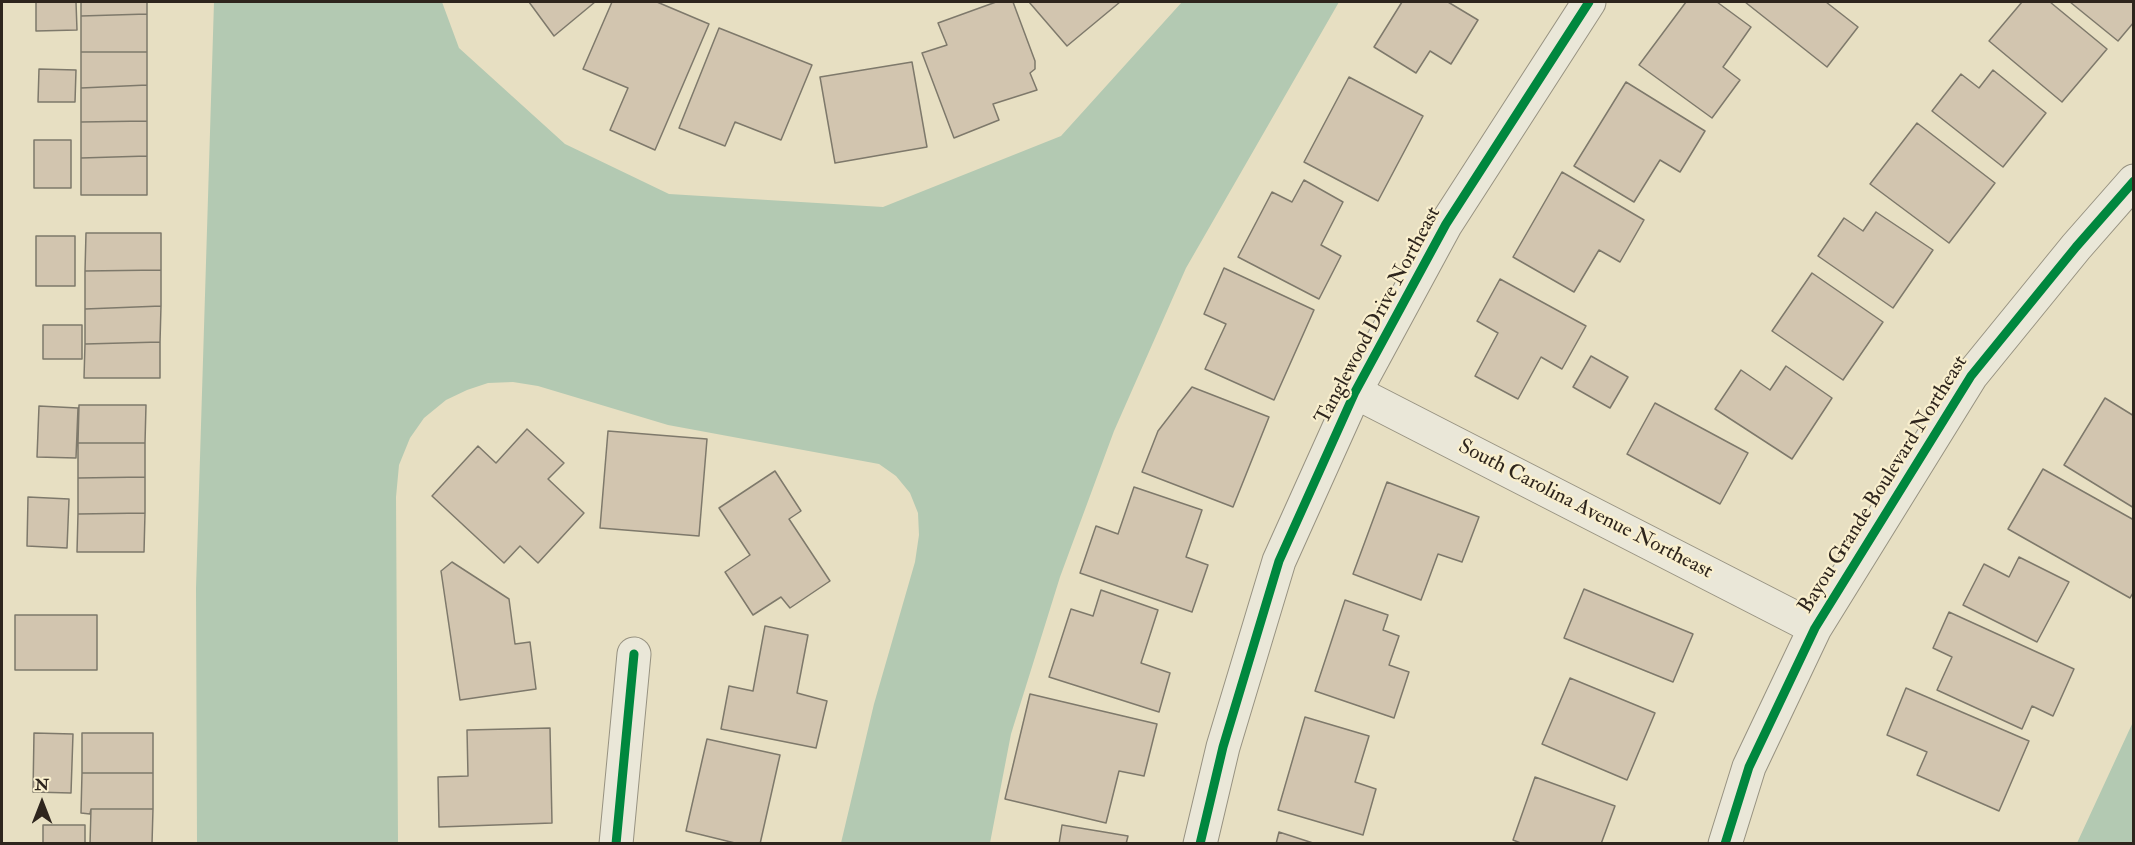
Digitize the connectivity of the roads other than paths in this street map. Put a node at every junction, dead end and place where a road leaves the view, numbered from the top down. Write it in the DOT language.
graph roads {
  1 [pos="1589,2"];
  2 [pos="2133,181"];
  3 [pos="1355,392"];
  4 [pos="1815,628"];
  5 [pos="634,654"];
  6 [pos="616,843"];
  7 [pos="1200,843"];
  8 [pos="1725,843"];
  1 -- 3 [label="street, Tanglewood Drive Northeast"];
  2 -- 4 [label="street, Bayou Grande Boulevard Northeast"];
  3 -- 4 [label="street, South Carolina Avenue Northeast"];
  3 -- 7 [label="street, Tanglewood Drive Northeast"];
  4 -- 8 [label="street, Bayou Grande Boulevard Northeast"];
  5 -- 6 [label="street"];
}
